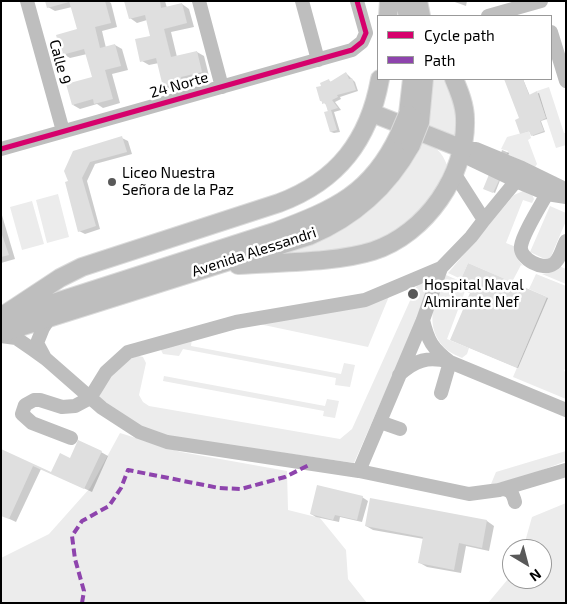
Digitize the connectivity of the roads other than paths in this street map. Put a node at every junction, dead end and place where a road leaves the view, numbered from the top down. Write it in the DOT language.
graph roads {
  1 [pos="27,1"];
  2 [pos="199,1"];
  3 [pos="302,1"];
  4 [pos="357,1"];
  5 [pos="389,1"];
  6 [pos="404,1"];
  7 [pos="418,1"];
  8 [pos="429,1"];
  9 [pos="541,1"];
  10 [pos="388,15"];
  11 [pos="408,15"];
  12 [pos="421,15"];
  13 [pos="432,15"];
  14 [pos="492,15"];
  15 [pos="552,40"];
  16 [pos="318,60"];
  17 [pos="555,63"];
  18 [pos="380,80"];
  19 [pos="412,80"];
  20 [pos="424,80"];
  21 [pos="454,80"];
  22 [pos="566,81"];
  23 [pos="222,87"];
  24 [pos="372,113"];
  25 [pos="414,118"];
  26 [pos="63,131"];
  27 [pos="405,140"];
  28 [pos="1,149"];
  29 [pos="463,149"];
  30 [pos="454,172"];
  31 [pos="519,174"];
  32 [pos="550,189"];
  33 [pos="566,190"];
  34 [pos="566,197"];
  35 [pos="484,220"];
  36 [pos="566,241"];
  37 [pos="207,267"];
  38 [pos="441,268"];
  39 [pos="50,317"];
  40 [pos="1,318"];
  41 [pos="423,320"];
  42 [pos="1,334"];
  43 [pos="46,359"];
  44 [pos="450,362"];
  45 [pos="398,376"];
  46 [pos="441,392"];
  47 [pos="90,398"];
  48 [pos="566,410"];
  49 [pos="380,422"];
  50 [pos="400,429"];
  51 [pos="70,438"];
  52 [pos="566,470"];
  53 [pos="359,471"];
  54 [pos="503,489"];
  55 [pos="515,502"];
  1 -- 26 [label="street, Calle 9"];
  2 -- 23 [label="street"];
  3 -- 16 [label="street"];
  4 -- 16 [label="street, 24 Norte"];
  5 -- 10 [label="main road"];
  6 -- 11 [label="main road"];
  7 -- 12 [label="main road"];
  8 -- 13 [label="main road"];
  9 -- 14 [label="street"];
  15 -- 17 [label="street"];
  16 -- 23 [label="street, 24 Norte"];
  17 -- 22 [label="street"];
  18 -- 24 [label="main road"];
  19 -- 25 [label="main road, Avenida Alessandri"];
  20 -- 25 [label="main road, Avenida Alessandri"];
  21 -- 29 [label="main road"];
  23 -- 26 [label="street, 24 Norte"];
  24 -- 29 [label="main road"];
  24 -- 40 [label="main road"];
  25 -- 27 [label="main road, Avenida Alessandri, bridge"];
  26 -- 28 [label="street, 24 Norte"];
  27 -- 37 [label="main road, Avenida Alessandri"];
  27 -- 40 [label="main road, Avenida Alessandri"];
  29 -- 30 [label="main road"];
  29 -- 31 [label="street"];
  30 -- 35 [label="street"];
  30 -- 37 [label="main road"];
  31 -- 32 [label="street"];
  31 -- 35 [label="street"];
  32 -- 33 [label="street"];
  32 -- 34 [label="street"];
  32 -- 36 [label="street"];
  35 -- 38 [label="street"];
  37 -- 39 [label="main road, Avenida Alessandri"];
  38 -- 41 [label="street"];
  38 -- 47 [label="street"];
  39 -- 42 [label="main road, Avenida Alessandri"];
  39 -- 43 [label="street"];
  41 -- 44 [label="street"];
  41 -- 45 [label="street"];
  42 -- 43 [label="street"];
  43 -- 47 [label="street"];
  44 -- 45 [label="street"];
  44 -- 46 [label="street"];
  44 -- 48 [label="street"];
  45 -- 49 [label="street"];
  47 -- 51 [label="street"];
  47 -- 53 [label="street"];
  49 -- 50 [label="street"];
  49 -- 53 [label="street"];
  52 -- 54 [label="street"];
  53 -- 54 [label="street"];
  54 -- 55 [label="street"];
}
